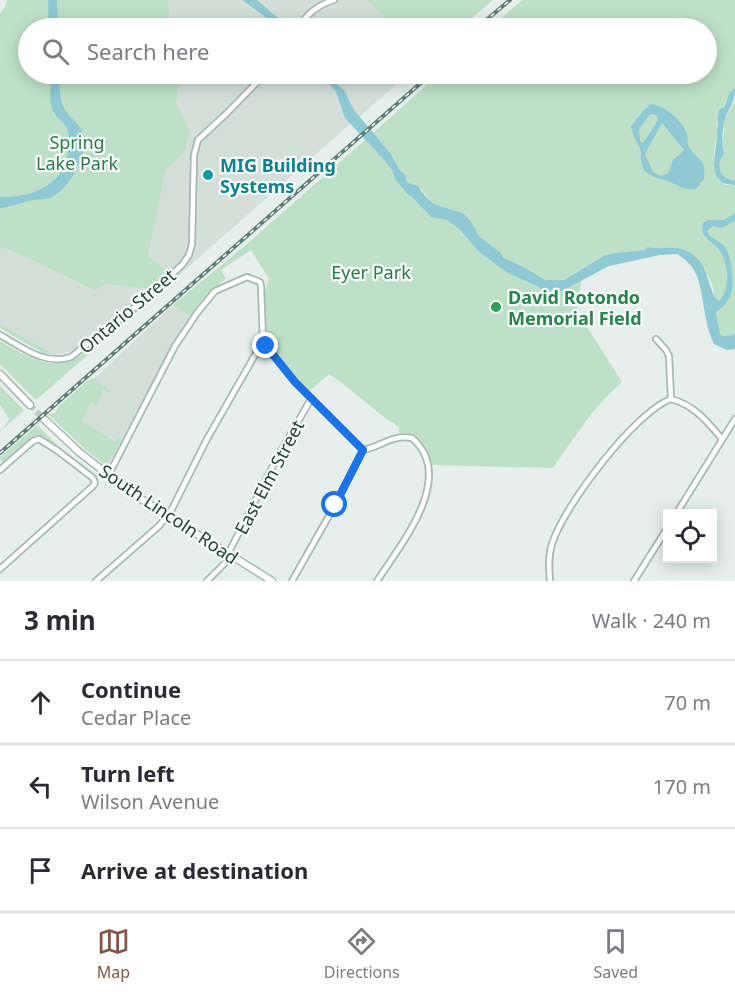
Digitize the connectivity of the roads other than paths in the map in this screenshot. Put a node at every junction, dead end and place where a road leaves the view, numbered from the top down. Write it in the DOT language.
graph roads {
  1 [pos="334,0"];
  2 [pos="305,18"];
  3 [pos="255,84"];
  4 [pos="0,335"];
  5 [pos="656,339"];
  6 [pos="263,341"];
  7 [pos="0,374"];
  8 [pos="311,399"];
  9 [pos="671,399"];
  10 [pos="30,405"];
  11 [pos="43,418"];
  12 [pos="735,419"];
  13 [pos="722,439"];
  14 [pos="363,450"];
  15 [pos="0,470"];
  16 [pos="108,476"];
  17 [pos="678,509"];
  18 [pos="167,516"];
  19 [pos="663,535"];
  20 [pos="230,555"];
  21 [pos="0,569"];
  22 [pos="96,581"];
  23 [pos="207,581"];
  24 [pos="272,581"];
  25 [pos="292,581"];
  26 [pos="377,581"];
  27 [pos="550,581"];
  28 [pos="634,581"];
  1 -- 2 [label="street"];
  3 -- 4 [label="street, Ontario Street"];
  5 -- 9 [label="street"];
  6 -- 8 [label="street"];
  6 -- 16 [label="street"];
  6 -- 18 [label="street"];
  7 -- 10 [label="street"];
  8 -- 14 [label="street"];
  8 -- 20 [label="street, East Elm Street"];
  9 -- 13 [label="street"];
  9 -- 27 [label="street"];
  11 -- 16 [label="street, South Lincoln Road"];
  12 -- 13 [label="street"];
  13 -- 17 [label="street"];
  14 -- 25 [label="street"];
  14 -- 26 [label="street"];
  15 -- 21 [label="street"];
  16 -- 18 [label="street, South Lincoln Road"];
  18 -- 20 [label="street, South Lincoln Road"];
  18 -- 22 [label="street"];
  19 -- 28 [label="street"];
  20 -- 23 [label="street, East Elm Street"];
  20 -- 24 [label="street, South Lincoln Road"];
}
